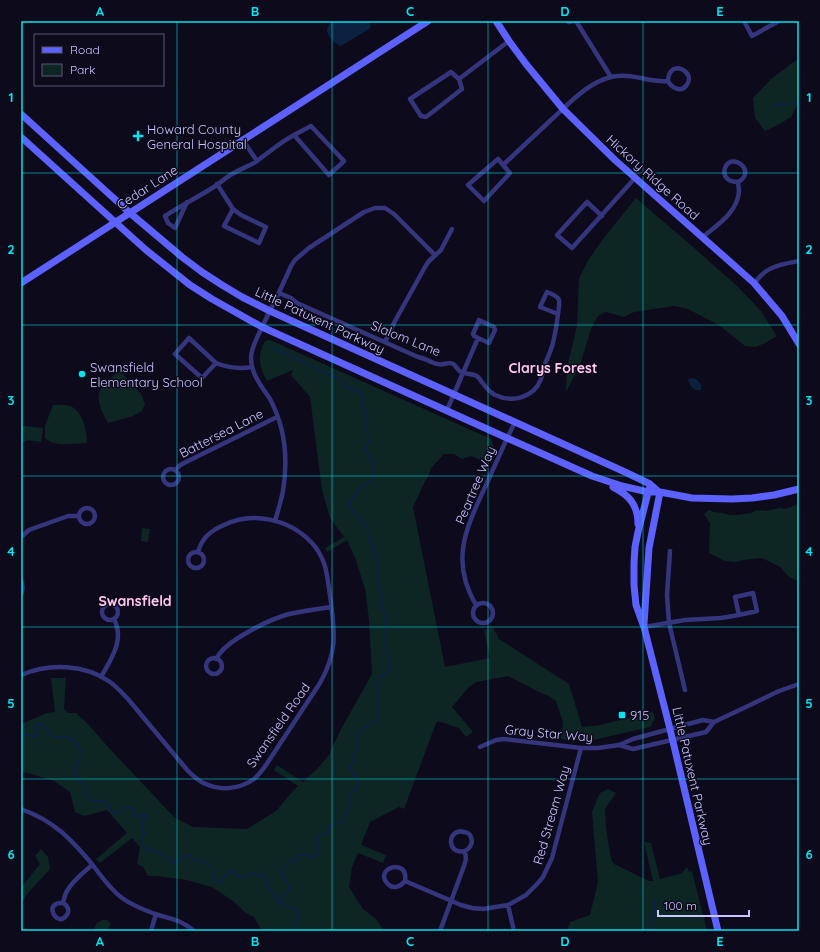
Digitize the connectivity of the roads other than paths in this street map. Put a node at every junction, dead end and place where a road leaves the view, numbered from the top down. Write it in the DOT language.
graph roads {
  1 [pos="428,21"];
  2 [pos="496,21"];
  3 [pos="566,21"];
  4 [pos="576,21"];
  5 [pos="744,21"];
  6 [pos="779,21"];
  7 [pos="509,41"];
  8 [pos="611,77"];
  9 [pos="459,79"];
  10 [pos="668,80"];
  11 [pos="563,109"];
  12 [pos="21,114"];
  13 [pos="294,135"];
  14 [pos="21,137"];
  15 [pos="242,140"];
  16 [pos="256,161"];
  17 [pos="503,165"];
  18 [pos="635,178"];
  19 [pos="738,182"];
  20 [pos="218,184"];
  21 [pos="188,202"];
  22 [pos="232,210"];
  23 [pos="130,213"];
  24 [pos="602,216"];
  25 [pos="115,222"];
  26 [pos="452,229"];
  27 [pos="703,237"];
  28 [pos="435,255"];
  29 [pos="799,261"];
  30 [pos="21,282"];
  31 [pos="754,283"];
  32 [pos="279,293"];
  33 [pos="270,311"];
  34 [pos="558,314"];
  35 [pos="262,327"];
  36 [pos="796,332"];
  37 [pos="478,338"];
  38 [pos="385,342"];
  39 [pos="799,343"];
  40 [pos="216,363"];
  41 [pos="252,367"];
  42 [pos="463,373"];
  43 [pos="453,394"];
  44 [pos="447,410"];
  45 [pos="277,417"];
  46 [pos="515,422"];
  47 [pos="507,438"];
  48 [pos="176,470"];
  49 [pos="592,476"];
  50 [pos="649,488"];
  51 [pos="799,489"];
  52 [pos="660,492"];
  53 [pos="79,516"];
  54 [pos="275,521"];
  55 [pos="21,529"];
  56 [pos="638,532"];
  57 [pos="23,535"];
  58 [pos="670,551"];
  59 [pos="198,552"];
  60 [pos="21,580"];
  61 [pos="21,594"];
  62 [pos="476,605"];
  63 [pos="331,607"];
  64 [pos="739,615"];
  65 [pos="114,618"];
  66 [pos="669,623"];
  67 [pos="644,627"];
  68 [pos="216,659"];
  69 [pos="21,675"];
  70 [pos="101,677"];
  71 [pos="799,684"];
  72 [pos="685,690"];
  73 [pos="714,722"];
  74 [pos="670,729"];
  75 [pos="672,740"];
  76 [pos="619,746"];
  77 [pos="480,747"];
  78 [pos="581,748"];
  79 [pos="21,809"];
  80 [pos="465,851"];
  81 [pos="92,865"];
  82 [pos="405,881"];
  83 [pos="451,901"];
  84 [pos="63,903"];
  85 [pos="508,905"];
  86 [pos="156,914"];
  87 [pos="151,931"];
  88 [pos="194,931"];
  89 [pos="440,931"];
  90 [pos="514,931"];
  91 [pos="718,931"];
  1 -- 15 [label="street, Cedar Lane"];
  2 -- 7 [label="street, Hickory Ridge Road"];
  3 -- 4 [label="street"];
  4 -- 8 [label="street"];
  5 -- 6 [label="street"];
  7 -- 9 [label="street"];
  7 -- 11 [label="street, Hickory Ridge Road"];
  8 -- 10 [label="street"];
  8 -- 11 [label="street"];
  9 -- 9 [label="street"];
  10 -- 10 [label="street"];
  11 -- 17 [label="street"];
  11 -- 18 [label="street, Hickory Ridge Road"];
  12 -- 23 [label="street, Little Patuxent Parkway"];
  13 -- 13 [label="street"];
  13 -- 16 [label="street"];
  14 -- 25 [label="street, Little Patuxent Parkway"];
  15 -- 16 [label="street"];
  15 -- 23 [label="street, Cedar Lane"];
  16 -- 20 [label="street"];
  17 -- 17 [label="street"];
  18 -- 24 [label="street"];
  18 -- 27 [label="street, Hickory Ridge Road"];
  19 -- 19 [label="street"];
  19 -- 27 [label="street"];
  20 -- 21 [label="street"];
  20 -- 22 [label="street"];
  21 -- 21 [label="street"];
  22 -- 22 [label="street"];
  23 -- 25 [label="street, Cedar Lane"];
  23 -- 33 [label="street, Little Patuxent Parkway"];
  24 -- 24 [label="street"];
  25 -- 30 [label="street, Cedar Lane"];
  25 -- 35 [label="street, Little Patuxent Parkway"];
  26 -- 28 [label="street"];
  27 -- 31 [label="street, Hickory Ridge Road"];
  28 -- 32 [label="street"];
  28 -- 38 [label="street"];
  29 -- 31 [label="street"];
  31 -- 36 [label="street, Hickory Ridge Road"];
  32 -- 33 [label="street"];
  32 -- 38 [label="street, Slalom Lane"];
  33 -- 35 [label="street"];
  33 -- 43 [label="street, Little Patuxent Parkway"];
  34 -- 34 [label="street, Slalom Lane"];
  34 -- 42 [label="street, Slalom Lane"];
  35 -- 41 [label="street"];
  35 -- 44 [label="street, Little Patuxent Parkway"];
  36 -- 39 [label="street, Hickory Ridge Road"];
  37 -- 37 [label="street"];
  37 -- 42 [label="street"];
  38 -- 42 [label="street, Slalom Lane"];
  40 -- 40 [label="street"];
  40 -- 41 [label="street"];
  41 -- 45 [label="street"];
  42 -- 43 [label="street"];
  43 -- 44 [label="street"];
  43 -- 46 [label="street, Little Patuxent Parkway"];
  44 -- 47 [label="street, Little Patuxent Parkway"];
  45 -- 48 [label="street, Battersea Lane"];
  45 -- 54 [label="street"];
  46 -- 47 [label="street, Peartree Way"];
  46 -- 50 [label="street, Little Patuxent Parkway"];
  47 -- 49 [label="street, Little Patuxent Parkway"];
  47 -- 62 [label="street, Peartree Way"];
  49 -- 50 [label="street, Little Patuxent Parkway"];
  49 -- 56 [label="street"];
  50 -- 52 [label="street, Little Patuxent Parkway"];
  50 -- 56 [label="street, Little Patuxent Parkway"];
  51 -- 52 [label="street, Little Patuxent Parkway"];
  52 -- 67 [label="street, Little Patuxent Parkway"];
  53 -- 57 [label="street"];
  54 -- 59 [label="street, Swansfield Road"];
  54 -- 63 [label="street, Swansfield Road"];
  55 -- 57 [label="street"];
  56 -- 67 [label="street, Little Patuxent Parkway"];
  58 -- 66 [label="street"];
  60 -- 61 [label="street"];
  62 -- 62 [label="street, Peartree Way"];
  63 -- 68 [label="street"];
  63 -- 70 [label="street, Swansfield Road"];
  64 -- 64 [label="street"];
  64 -- 66 [label="street"];
  65 -- 70 [label="street"];
  66 -- 67 [label="street"];
  66 -- 72 [label="street"];
  67 -- 74 [label="street, Little Patuxent Parkway"];
  69 -- 70 [label="street, Swansfield Road"];
  71 -- 73 [label="street"];
  73 -- 74 [label="street, Gray Star Way"];
  73 -- 75 [label="street, Gray Star Way"];
  74 -- 75 [label="street, Little Patuxent Parkway"];
  74 -- 76 [label="street, Gray Star Way"];
  75 -- 76 [label="street, Gray Star Way"];
  75 -- 91 [label="street, Little Patuxent Parkway"];
  76 -- 78 [label="street, Gray Star Way"];
  77 -- 78 [label="street, Gray Star Way"];
  78 -- 85 [label="street, Red Stream Way"];
  79 -- 81 [label="street"];
  80 -- 80 [label="street"];
  80 -- 83 [label="street"];
  81 -- 84 [label="street"];
  81 -- 86 [label="street"];
  82 -- 82 [label="street"];
  82 -- 83 [label="street, Red Stream Way"];
  83 -- 85 [label="street, Red Stream Way"];
  83 -- 89 [label="street"];
  85 -- 90 [label="street"];
  86 -- 87 [label="street"];
  86 -- 88 [label="street"];
}
